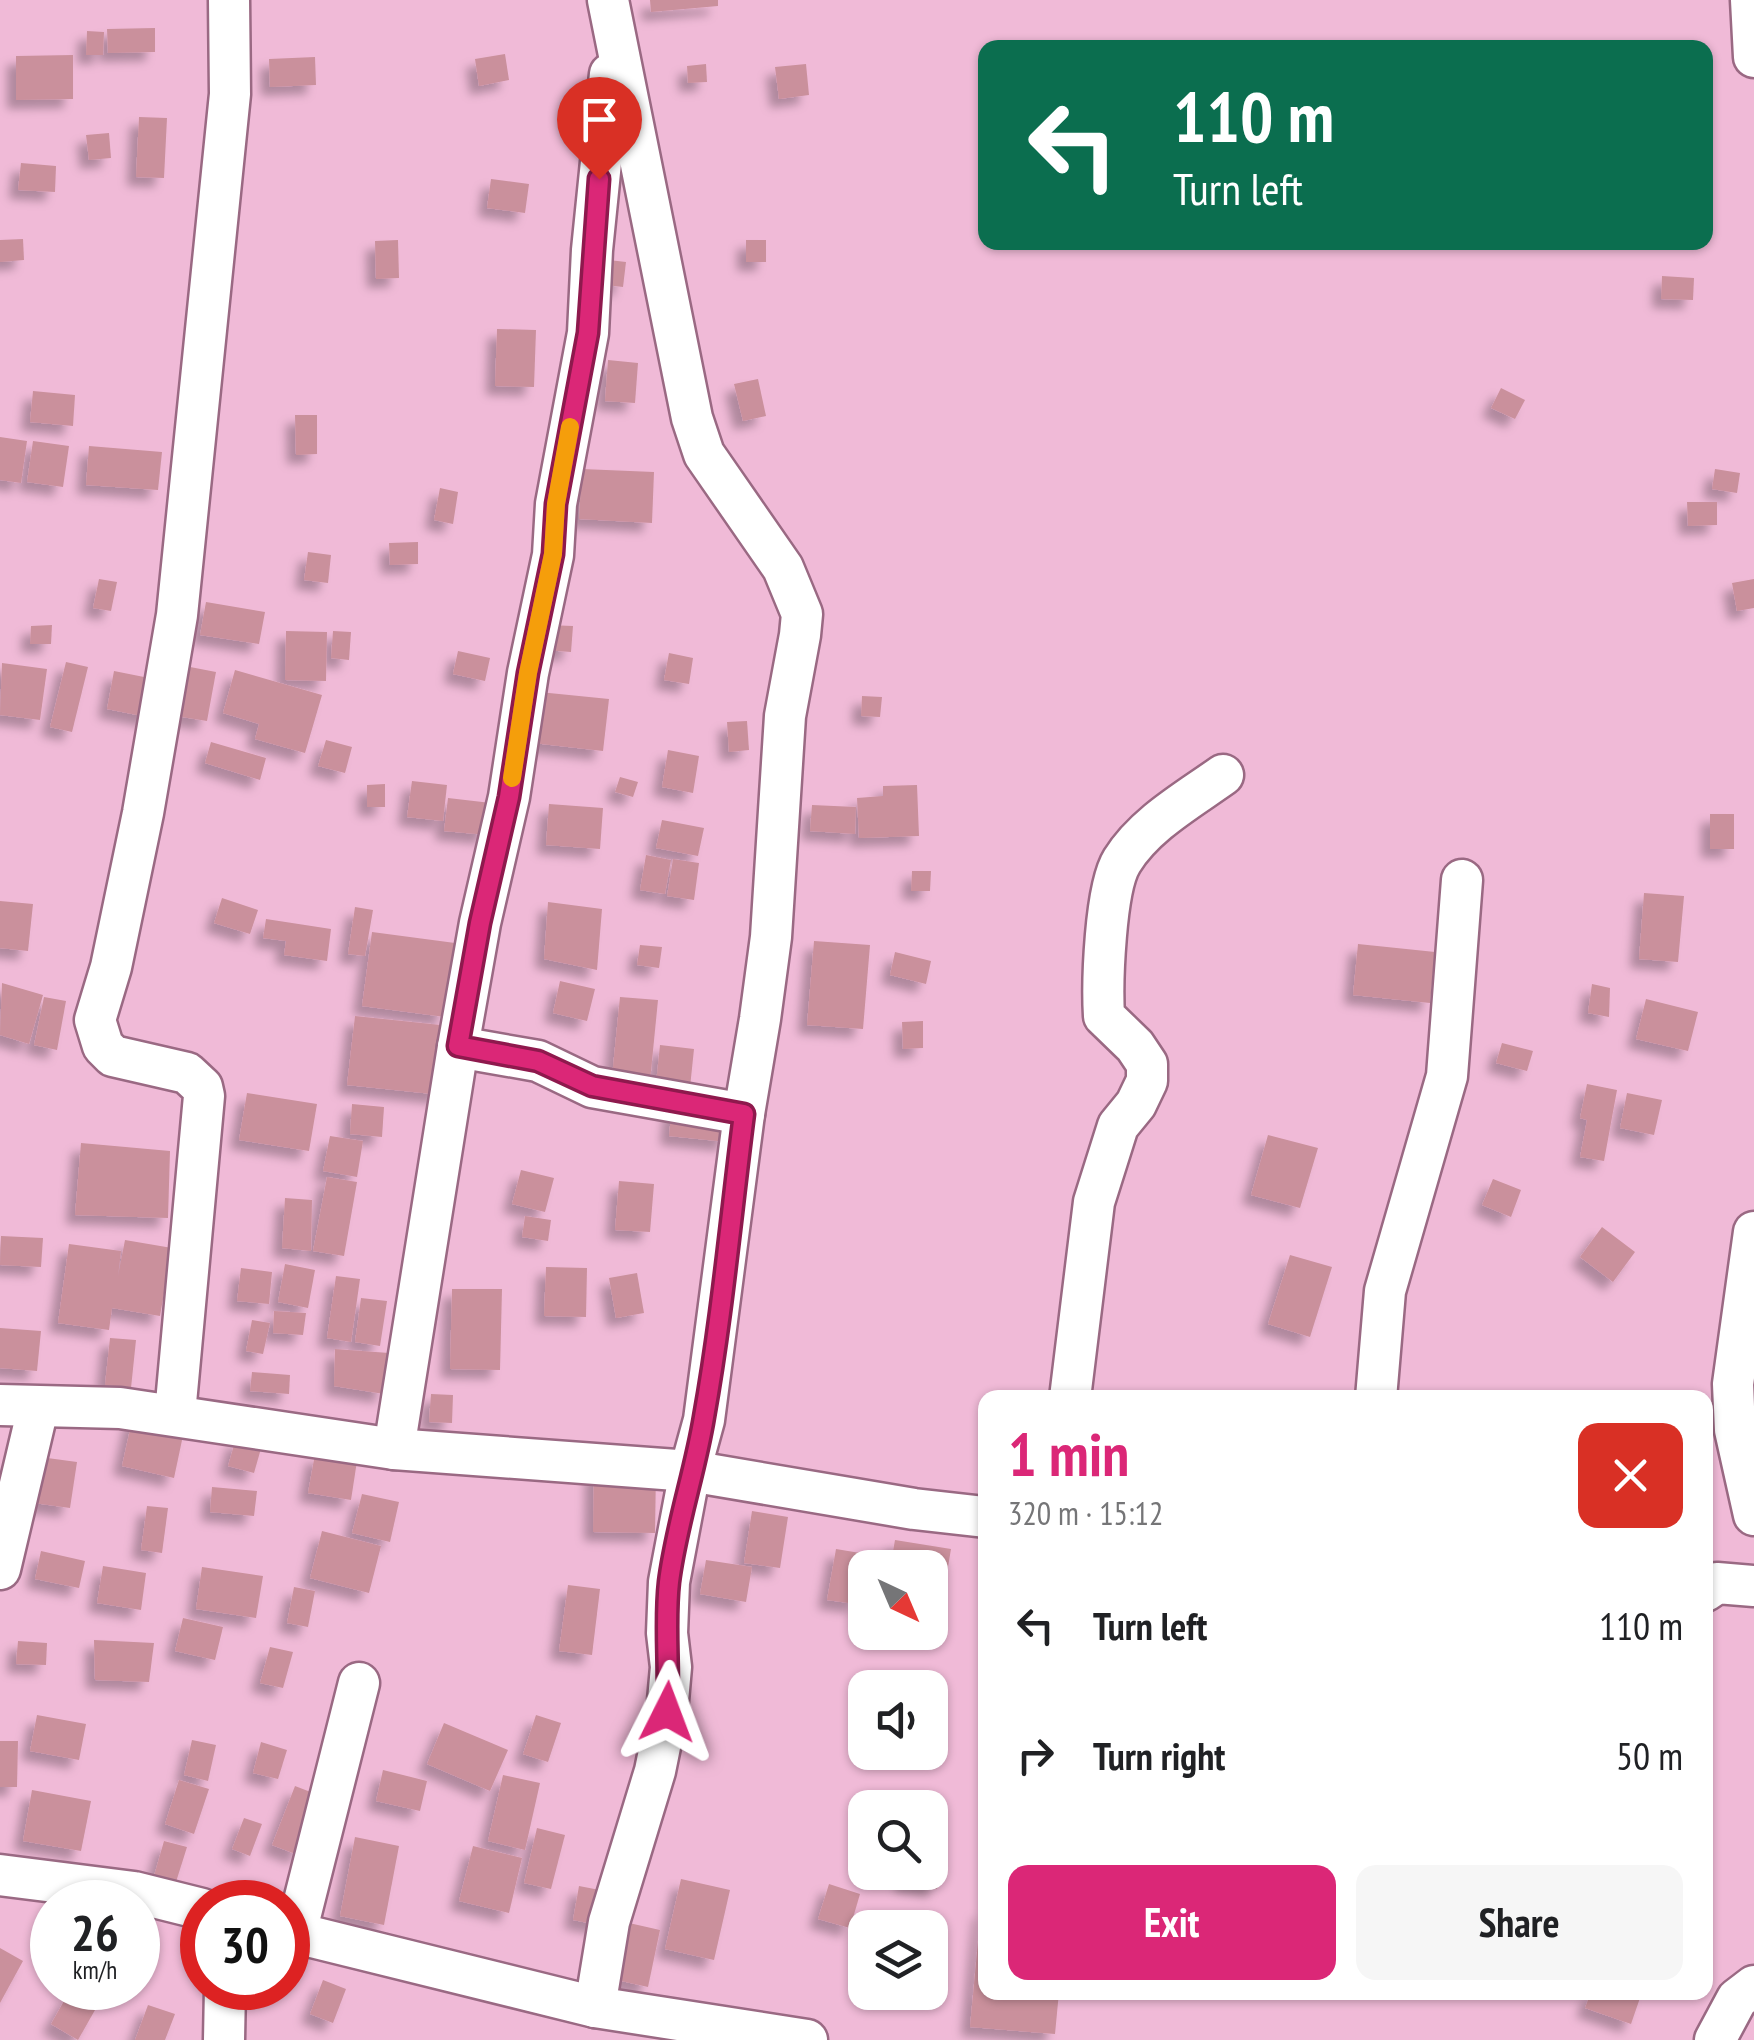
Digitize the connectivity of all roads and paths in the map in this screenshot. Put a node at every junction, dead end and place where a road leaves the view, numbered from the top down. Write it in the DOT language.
graph roads {
  1 [pos="229,0"];
  2 [pos="1751,0"];
  3 [pos="611,18"];
  4 [pos="1754,57"];
  5 [pos="1222,775"];
  6 [pos="1462,880"];
  7 [pos="458,1046"];
  8 [pos="744,1114"];
  9 [pos="1754,1232"];
  10 [pos="1071,1390"];
  11 [pos="1377,1390"];
  12 [pos="19,1406"];
  13 [pos="175,1414"];
  14 [pos="394,1449"];
  15 [pos="690,1471"];
  16 [pos="1754,1515"];
  17 [pos="978,1516"];
  18 [pos="0,1570"];
  19 [pos="1713,1585"];
  20 [pos="1754,1586"];
  21 [pos="359,1683"];
  22 [pos="0,1876"];
  23 [pos="305,1880"];
  24 [pos="180,1904"];
  25 [pos="310,1939"];
  26 [pos="1754,1986"];
  27 [pos="594,2007"];
  28 [pos="225,2010"];
  29 [pos="224,2040"];
  30 [pos="807,2040"];
  31 [pos="1716,2040"];
  1 -- 13 [label="street"];
  2 -- 4 [label="street"];
  3 -- 7 [label="street"];
  3 -- 8 [label="street"];
  5 -- 10 [label="street"];
  6 -- 11 [label="street"];
  7 -- 8 [label="street"];
  7 -- 14 [label="street"];
  8 -- 15 [label="street"];
  9 -- 16 [label="street"];
  12 -- 13 [label="street"];
  12 -- 18 [label="street"];
  13 -- 14 [label="street"];
  14 -- 15 [label="street"];
  15 -- 17 [label="street"];
  15 -- 27 [label="street"];
  19 -- 20 [label="street"];
  21 -- 23 [label="street"];
  22 -- 24 [label="street"];
  25 -- 27 [label="street"];
  26 -- 31 [label="street"];
  27 -- 30 [label="street"];
  28 -- 29 [label="street"];
}
